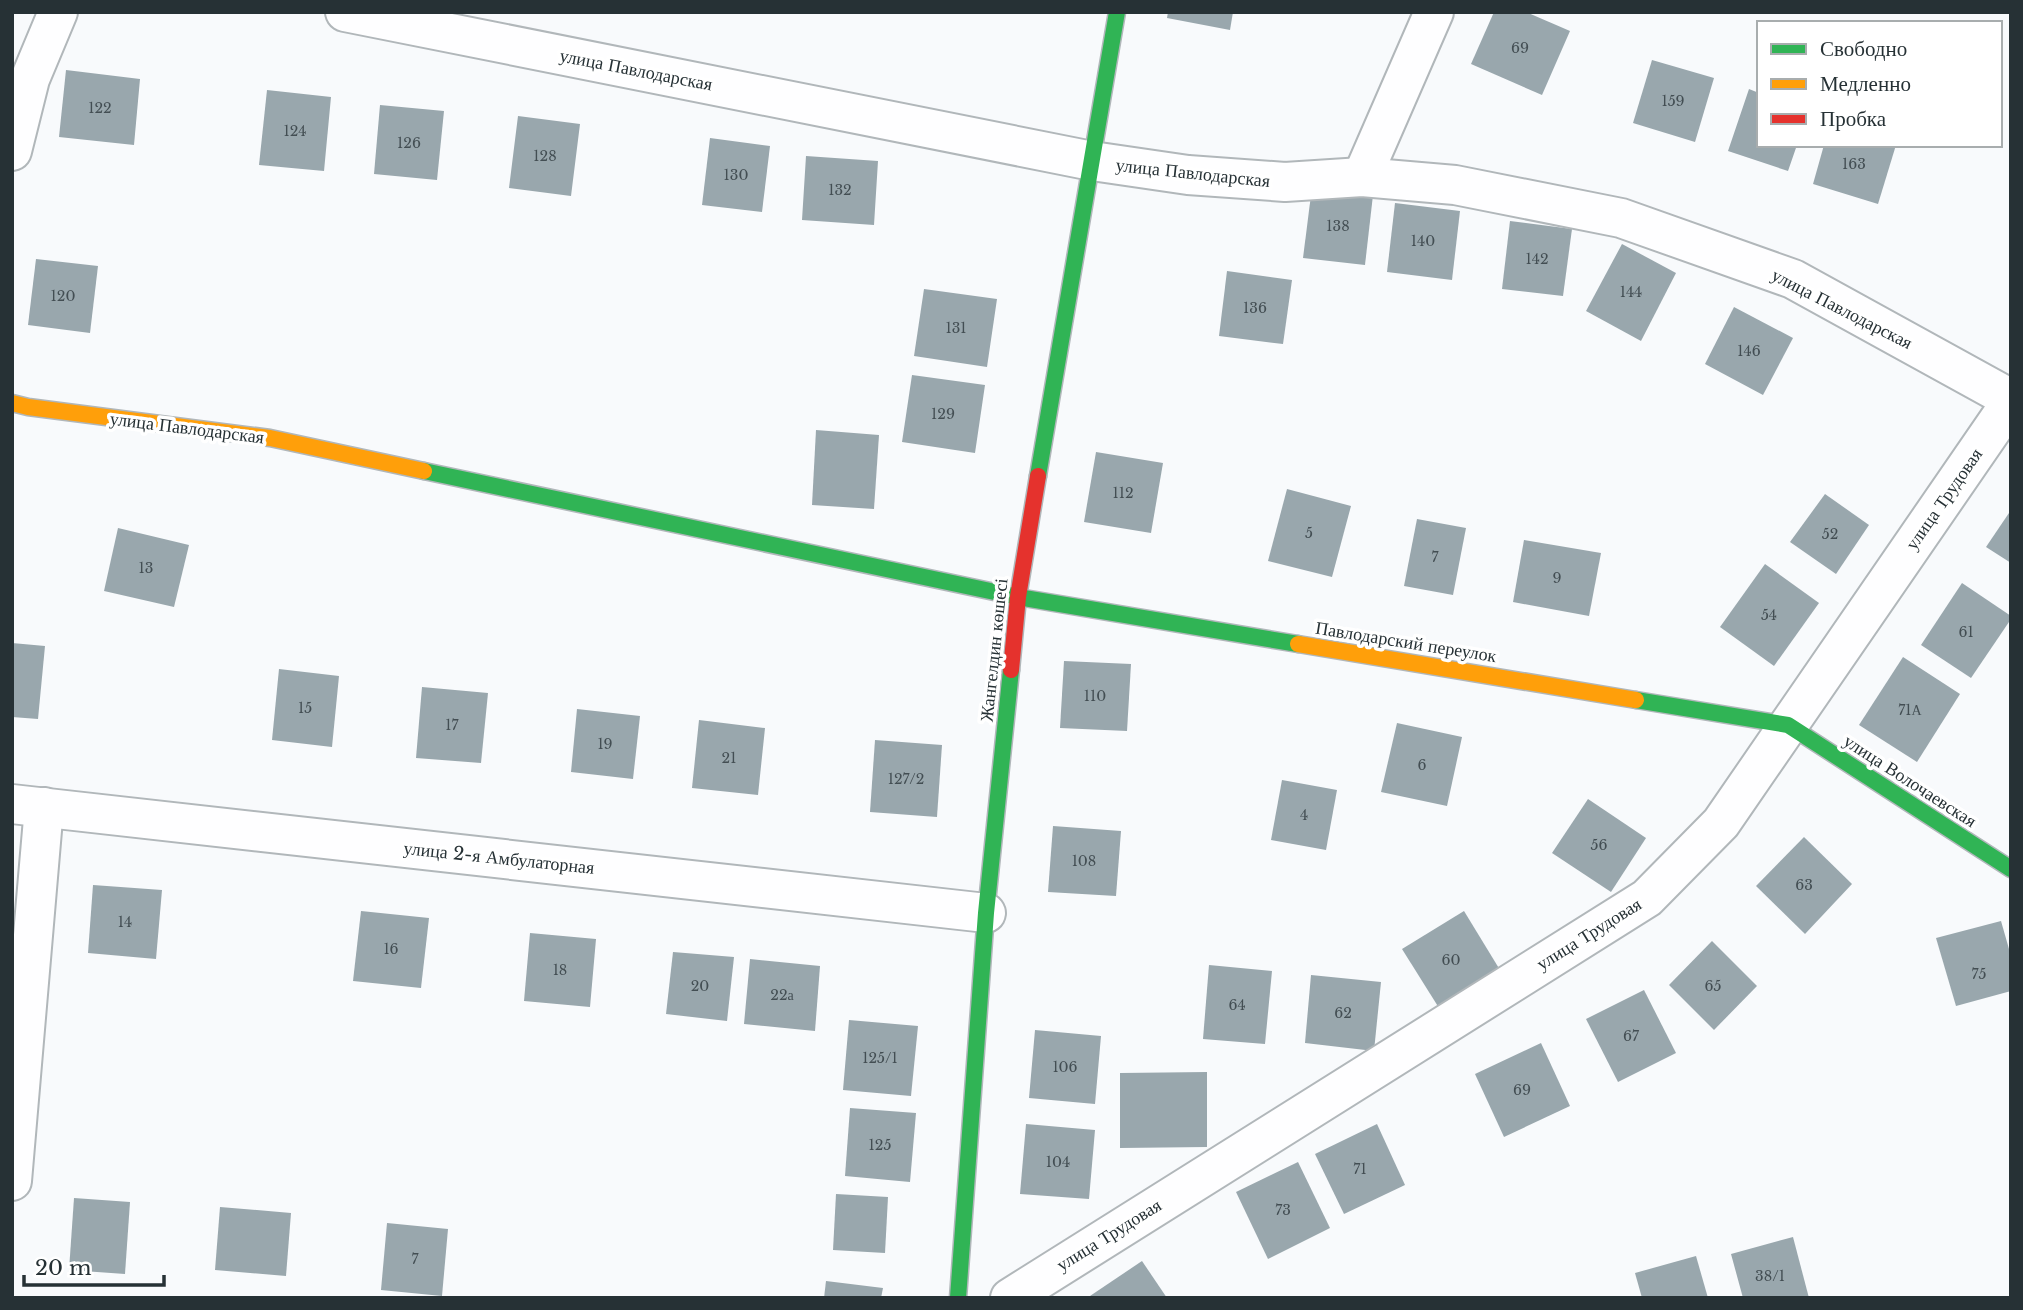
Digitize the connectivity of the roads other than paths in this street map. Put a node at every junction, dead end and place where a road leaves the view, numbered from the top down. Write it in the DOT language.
graph roads {
  1 [pos="58,12"];
  2 [pos="345,12"];
  3 [pos="1117,12"];
  4 [pos="1434,12"];
  5 [pos="12,151"];
  6 [pos="1092,162"];
  7 [pos="1362,177"];
  8 [pos="2011,401"];
  9 [pos="12,403"];
  10 [pos="1017,597"];
  11 [pos="1788,726"];
  12 [pos="28,805"];
  13 [pos="2011,869"];
  14 [pos="986,913"];
  15 [pos="12,1181"];
  16 [pos="958,1298"];
  17 [pos="1010,1298"];
  1 -- 5 [label="street"];
  2 -- 6 [label="street, улица Павлодарская"];
  3 -- 6 [label="street, Жангелдин көшесі"];
  4 -- 7 [label="street"];
  6 -- 7 [label="street, улица Павлодарская"];
  6 -- 10 [label="street, Жангелдин көшесі"];
  7 -- 8 [label="street, улица Павлодарская"];
  8 -- 11 [label="street, улица Трудовая"];
  9 -- 10 [label="street, улица Павлодарская"];
  10 -- 11 [label="street, Павлодарский переулок"];
  10 -- 14 [label="street, Жангелдин көшесі"];
  11 -- 13 [label="street, улица Волочаевская"];
  11 -- 17 [label="street, улица Трудовая"];
  12 -- 14 [label="street, улица 2-я Амбулаторная"];
  12 -- 15 [label="street"];
  14 -- 16 [label="street, Жангелдин көшесі"];
}
